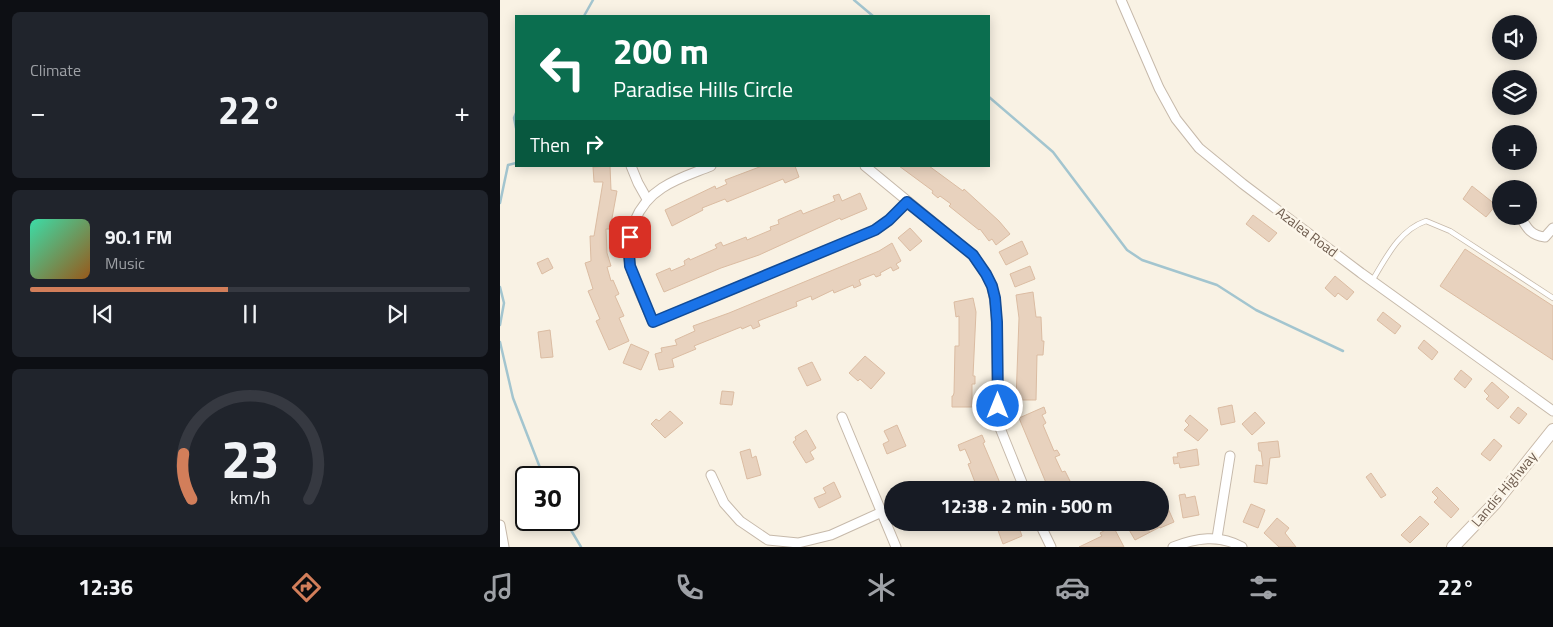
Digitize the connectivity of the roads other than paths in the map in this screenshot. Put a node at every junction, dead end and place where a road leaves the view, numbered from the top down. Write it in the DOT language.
graph roads {
  1 [pos="1121,0"];
  2 [pos="631,167"];
  3 [pos="708,167"];
  4 [pos="866,167"];
  5 [pos="648,199"];
  6 [pos="907,202"];
  7 [pos="1525,225"];
  8 [pos="1553,228"];
  9 [pos="1372,281"];
  10 [pos="1553,298"];
  11 [pos="1553,412"];
  12 [pos="842,417"];
  13 [pos="1553,430"];
  14 [pos="1230,456"];
  15 [pos="711,475"];
  16 [pos="1021,481"];
  17 [pos="882,512"];
  18 [pos="500,525"];
  19 [pos="1043,531"];
  20 [pos="1218,538"];
  21 [pos="504,547"];
  22 [pos="896,547"];
  23 [pos="1051,547"];
  24 [pos="1173,547"];
  25 [pos="1242,547"];
  26 [pos="1453,547"];
  1 -- 9 [label="street, Azalea Road"];
  2 -- 5 [label="street"];
  3 -- 5 [label="street"];
  4 -- 6 [label="street"];
  5 -- 6 [label="street"];
  6 -- 16 [label="street"];
  7 -- 8 [label="street"];
  9 -- 10 [label="lane"];
  9 -- 11 [label="street, Azalea Road"];
  12 -- 17 [label="street"];
  13 -- 26 [label="main road, Landis Highway"];
  14 -- 20 [label="street"];
  15 -- 17 [label="street"];
  17 -- 22 [label="street"];
  18 -- 21 [label="street"];
  19 -- 23 [label="street"];
  20 -- 24 [label="street"];
  20 -- 25 [label="street"];
}
